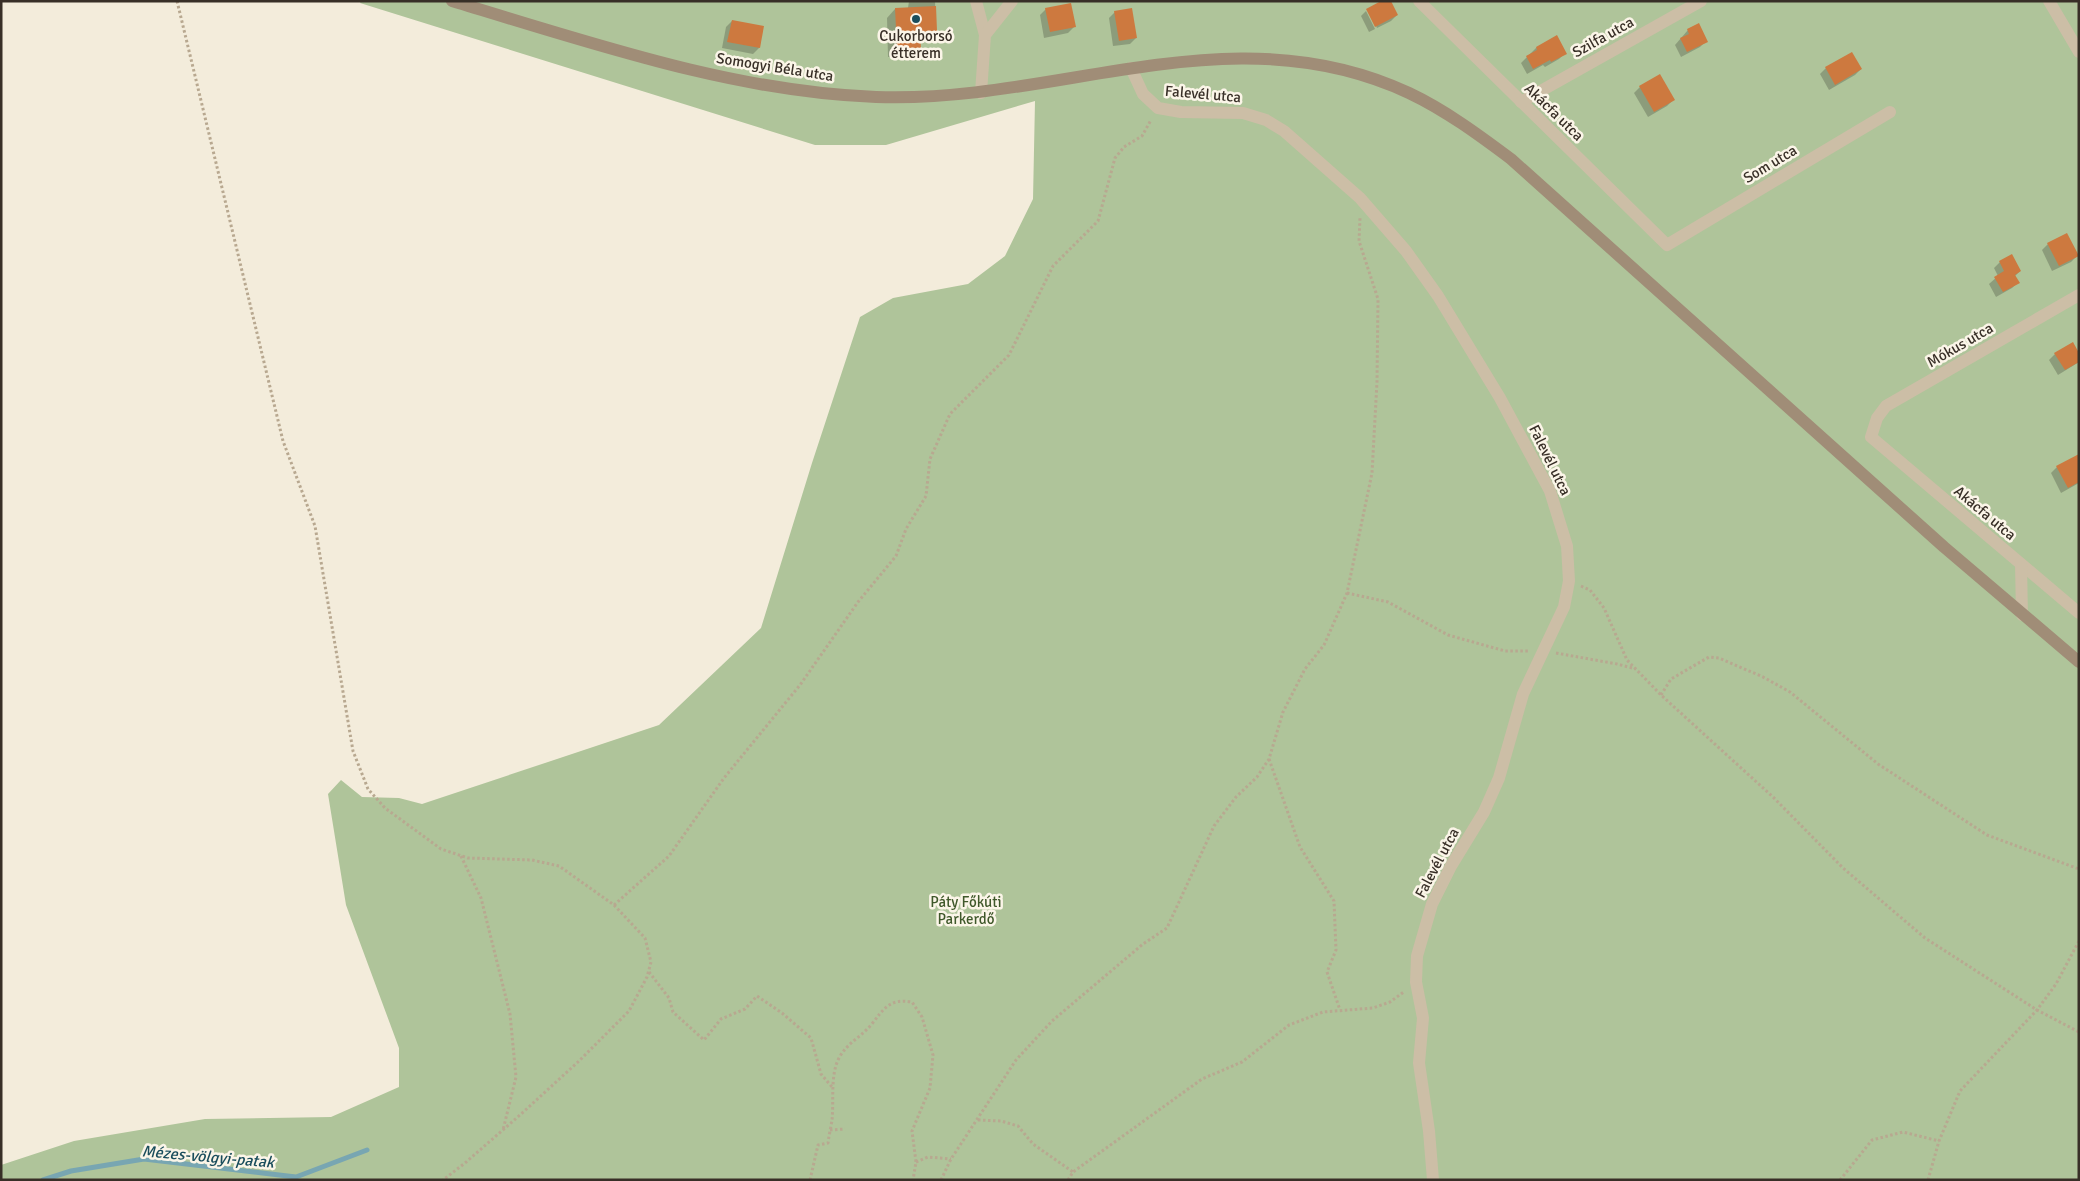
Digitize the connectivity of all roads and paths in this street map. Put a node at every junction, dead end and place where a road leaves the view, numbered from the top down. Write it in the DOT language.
graph roads {
  1 [pos="177,1"];
  2 [pos="452,1"];
  3 [pos="976,1"];
  4 [pos="1012,1"];
  5 [pos="1419,1"];
  6 [pos="1701,1"];
  7 [pos="2049,1"];
  8 [pos="985,35"];
  9 [pos="2079,52"];
  10 [pos="1131,68"];
  11 [pos="981,93"];
  12 [pos="1521,102"];
  13 [pos="1158,108"];
  14 [pos="1890,112"];
  15 [pos="1360,198"];
  16 [pos="1667,245"];
  17 [pos="2079,294"];
  18 [pos="1871,436"];
  19 [pos="2021,564"];
  20 [pos="1569,581"];
  21 [pos="1347,593"];
  22 [pos="2079,613"];
  23 [pos="2022,615"];
  24 [pos="1544,651"];
  25 [pos="2079,662"];
  26 [pos="1636,669"];
  27 [pos="1661,695"];
  28 [pos="1269,759"];
  29 [pos="460,856"];
  30 [pos="2079,869"];
  31 [pos="614,905"];
  32 [pos="2079,940"];
  33 [pos="649,972"];
  34 [pos="1416,982"];
  35 [pos="1340,1010"];
  36 [pos="2037,1010"];
  37 [pos="2079,1032"];
  38 [pos="833,1088"];
  39 [pos="978,1120"];
  40 [pos="845,1129"];
  41 [pos="502,1130"];
  42 [pos="830,1130"];
  43 [pos="1939,1141"];
  44 [pos="951,1159"];
  45 [pos="916,1162"];
  46 [pos="1073,1172"];
  47 [pos="443,1180"];
  48 [pos="810,1180"];
  49 [pos="913,1180"];
  50 [pos="941,1180"];
  51 [pos="1068,1180"];
  52 [pos="1433,1180"];
  53 [pos="1840,1180"];
  54 [pos="1928,1180"];
  1 -- 29 [label="path"];
  2 -- 11 [label="main road, Somogyi Béla utca"];
  3 -- 8 [label="street"];
  4 -- 8 [label="street"];
  5 -- 12 [label="street, Akácfa utca"];
  6 -- 12 [label="street, Szilfa utca"];
  7 -- 9 [label="street"];
  8 -- 11 [label="street"];
  10 -- 11 [label="main road, Somogyi Béla utca"];
  10 -- 13 [label="street, Falevél utca"];
  10 -- 23 [label="main road, Somogyi Béla utca"];
  12 -- 16 [label="street, Akácfa utca"];
  13 -- 15 [label="street, Falevél utca"];
  13 -- 31 [label="path"];
  14 -- 16 [label="street, Som utca"];
  15 -- 20 [label="street, Falevél utca"];
  15 -- 21 [label="path"];
  17 -- 18 [label="street, Mókus utca"];
  18 -- 19 [label="street, Akácfa utca"];
  19 -- 22 [label="street, Akácfa utca"];
  19 -- 23 [label="street"];
  20 -- 24 [label="street, Falevél utca"];
  20 -- 26 [label="path"];
  21 -- 24 [label="path"];
  21 -- 28 [label="path"];
  23 -- 25 [label="main road, Somogyi Béla utca"];
  24 -- 26 [label="path"];
  24 -- 34 [label="street, Falevél utca"];
  26 -- 27 [label="path"];
  27 -- 30 [label="path"];
  27 -- 36 [label="path"];
  28 -- 35 [label="path"];
  28 -- 39 [label="path"];
  29 -- 31 [label="path"];
  29 -- 41 [label="path"];
  31 -- 33 [label="path"];
  32 -- 36 [label="path"];
  33 -- 38 [label="path"];
  33 -- 41 [label="path"];
  34 -- 35 [label="path"];
  34 -- 52 [label="street, Falevél utca"];
  35 -- 46 [label="path"];
  36 -- 37 [label="path"];
  36 -- 43 [label="path"];
  38 -- 42 [label="path"];
  38 -- 45 [label="path"];
  39 -- 44 [label="path"];
  39 -- 46 [label="path"];
  40 -- 42 [label="path"];
  41 -- 47 [label="path"];
  42 -- 48 [label="path"];
  43 -- 53 [label="path"];
  43 -- 54 [label="path"];
  44 -- 45 [label="path"];
  44 -- 50 [label="path"];
  45 -- 49 [label="path"];
  46 -- 51 [label="path"];
}
